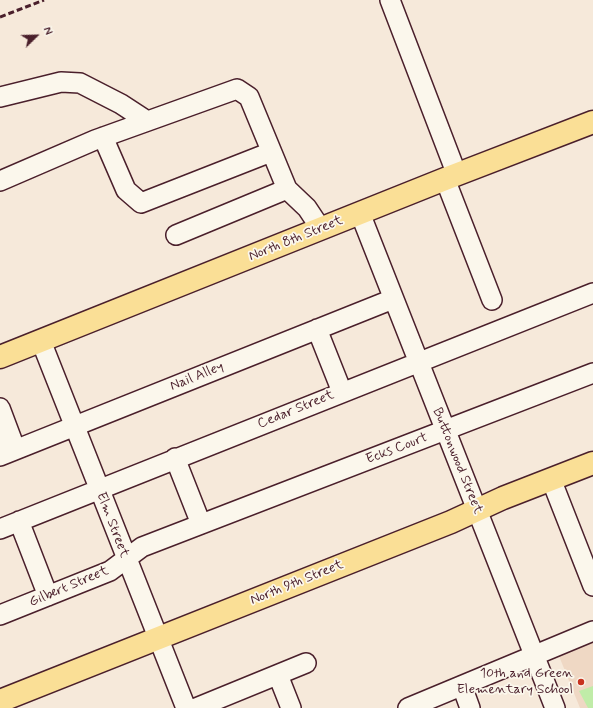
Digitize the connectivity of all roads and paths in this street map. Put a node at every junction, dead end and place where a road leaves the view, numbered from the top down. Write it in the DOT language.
graph roads {
  1 [pos="390,0"];
  2 [pos="0,97"];
  3 [pos="147,121"];
  4 [pos="593,122"];
  5 [pos="99,139"];
  6 [pos="271,152"];
  7 [pos="451,177"];
  8 [pos="0,181"];
  9 [pos="287,189"];
  10 [pos="360,213"];
  11 [pos="321,229"];
  12 [pos="176,235"];
  13 [pos="593,292"];
  14 [pos="393,299"];
  15 [pos="492,300"];
  16 [pos="317,329"];
  17 [pos="41,341"];
  18 [pos="0,357"];
  19 [pos="418,362"];
  20 [pos="593,373"];
  21 [pos="342,392"];
  22 [pos="0,408"];
  23 [pos="74,426"];
  24 [pos="445,431"];
  25 [pos="0,445"];
  26 [pos="0,456"];
  27 [pos="175,458"];
  28 [pos="593,463"];
  29 [pos="551,479"];
  30 [pos="99,490"];
  31 [pos="476,510"];
  32 [pos="19,521"];
  33 [pos="201,524"];
  34 [pos="0,529"];
  35 [pos="126,559"];
  36 [pos="593,586"];
  37 [pos="48,596"];
  38 [pos="0,616"];
  39 [pos="593,631"];
  40 [pos="158,638"];
  41 [pos="534,656"];
  42 [pos="306,663"];
  43 [pos="278,675"];
  44 [pos="462,686"];
  45 [pos="0,701"];
  46 [pos="186,708"];
  47 [pos="196,708"];
  48 [pos="291,708"];
  49 [pos="408,708"];
  50 [pos="470,708"];
  51 [pos="555,708"];
  1 -- 7 [label="street"];
  2 -- 3 [label="street"];
  3 -- 5 [label="street"];
  3 -- 6 [label="street"];
  4 -- 7 [label="main road, North 8th Street"];
  5 -- 6 [label="street"];
  5 -- 8 [label="street"];
  6 -- 9 [label="street"];
  7 -- 10 [label="main road, North 8th Street"];
  7 -- 15 [label="street"];
  9 -- 11 [label="street"];
  9 -- 12 [label="street"];
  10 -- 11 [label="main road, North 8th Street"];
  10 -- 14 [label="street, Buttonwood Street"];
  11 -- 17 [label="main road, North 8th Street"];
  13 -- 19 [label="street, Cedar Street"];
  14 -- 16 [label="street, Nail Alley"];
  14 -- 19 [label="street, Buttonwood Street"];
  16 -- 21 [label="street"];
  16 -- 23 [label="street, Nail Alley"];
  17 -- 18 [label="main road, North 8th Street"];
  17 -- 23 [label="street, Elm Street"];
  19 -- 21 [label="street, Cedar Street"];
  19 -- 24 [label="street, Buttonwood Street"];
  20 -- 24 [label="street, Ecks Court"];
  21 -- 27 [label="street, Cedar Street"];
  22 -- 25 [label="street"];
  23 -- 26 [label="street, Nail Alley"];
  23 -- 30 [label="street, Elm Street"];
  24 -- 31 [label="street, Buttonwood Street"];
  24 -- 33 [label="street, Ecks Court"];
  27 -- 30 [label="street, Cedar Street"];
  27 -- 33 [label="street"];
  28 -- 29 [label="main road, North 9th Street"];
  29 -- 31 [label="main road, North 9th Street"];
  29 -- 36 [label="street"];
  30 -- 32 [label="street, Cedar Street"];
  30 -- 35 [label="street, Elm Street"];
  31 -- 40 [label="main road, North 9th Street"];
  31 -- 41 [label="street, Buttonwood Street"];
  32 -- 34 [label="street, Cedar Street"];
  32 -- 37 [label="street"];
  33 -- 35 [label="street, Gilbert Street"];
  35 -- 37 [label="street, Gilbert Street"];
  35 -- 40 [label="street, Elm Street"];
  37 -- 38 [label="street, Gilbert Street"];
  39 -- 41 [label="street"];
  40 -- 45 [label="main road, North 9th Street"];
  40 -- 46 [label="street, Elm Street"];
  41 -- 44 [label="street"];
  41 -- 51 [label="street, Buttonwood Street"];
  42 -- 43 [label="street"];
  43 -- 47 [label="street"];
  43 -- 48 [label="street"];
  44 -- 49 [label="street"];
  44 -- 50 [label="street"];
}
